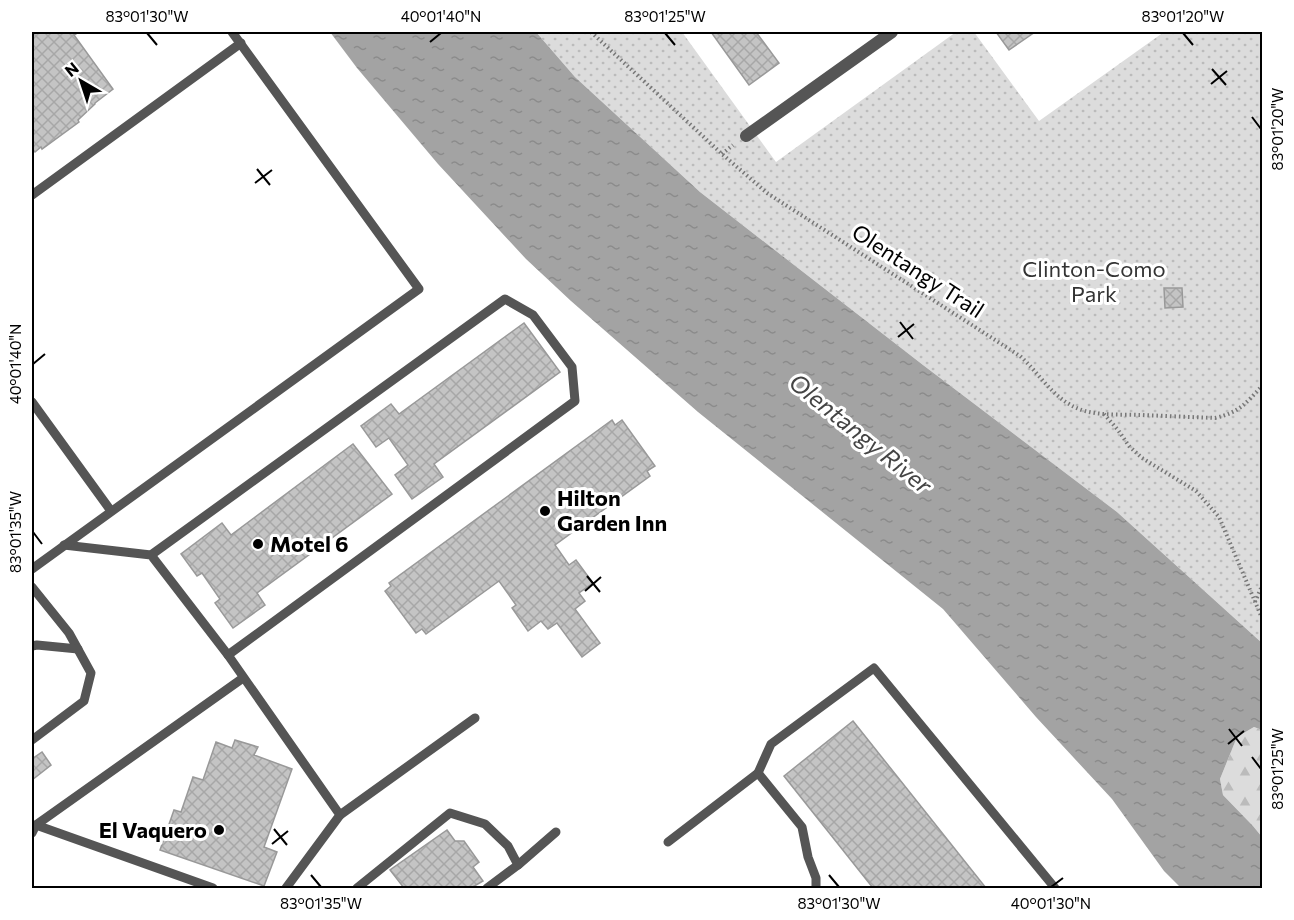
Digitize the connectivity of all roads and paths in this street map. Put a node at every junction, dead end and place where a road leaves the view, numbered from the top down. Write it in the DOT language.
graph roads {
  1 [pos="232,32"];
  2 [pos="591,32"];
  3 [pos="892,32"];
  4 [pos="241,43"];
  5 [pos="746,136"];
  6 [pos="32,195"];
  7 [pos="1263,386"];
  8 [pos="32,402"];
  9 [pos="1104,414"];
  10 [pos="111,511"];
  11 [pos="64,545"];
  12 [pos="152,555"];
  13 [pos="34,565"];
  14 [pos="1263,586"];
  15 [pos="32,587"];
  16 [pos="1255,603"];
  17 [pos="1263,618"];
  18 [pos="32,646"];
  19 [pos="78,649"];
  20 [pos="228,655"];
  21 [pos="243,678"];
  22 [pos="475,718"];
  23 [pos="32,740"];
  24 [pos="758,773"];
  25 [pos="340,815"];
  26 [pos="34,829"];
  27 [pos="556,832"];
  28 [pos="668,842"];
  29 [pos="518,865"];
  30 [pos="213,888"];
  31 [pos="286,888"];
  32 [pos="357,888"];
  33 [pos="487,888"];
  34 [pos="816,888"];
  35 [pos="1055,888"];
  1 -- 4 [label="lane"];
  2 -- 9 [label="path, Olentangy Trail"];
  3 -- 5 [label="street"];
  4 -- 6 [label="lane"];
  4 -- 10 [label="lane"];
  7 -- 9 [label="path, Olentangy Trail"];
  8 -- 10 [label="lane"];
  9 -- 16 [label="path"];
  10 -- 11 [label="lane"];
  11 -- 12 [label="lane"];
  11 -- 13 [label="lane"];
  12 -- 20 [label="lane"];
  12 -- 20 [label="lane"];
  14 -- 16 [label="path"];
  15 -- 19 [label="lane"];
  16 -- 17 [label="path"];
  18 -- 19 [label="lane"];
  19 -- 23 [label="lane"];
  20 -- 21 [label="lane"];
  21 -- 25 [label="lane"];
  21 -- 26 [label="lane"];
  22 -- 25 [label="lane"];
  24 -- 28 [label="lane"];
  24 -- 34 [label="lane"];
  24 -- 35 [label="lane"];
  25 -- 31 [label="lane"];
  26 -- 30 [label="lane"];
  27 -- 29 [label="lane"];
  29 -- 32 [label="lane"];
  29 -- 33 [label="lane"];
}
